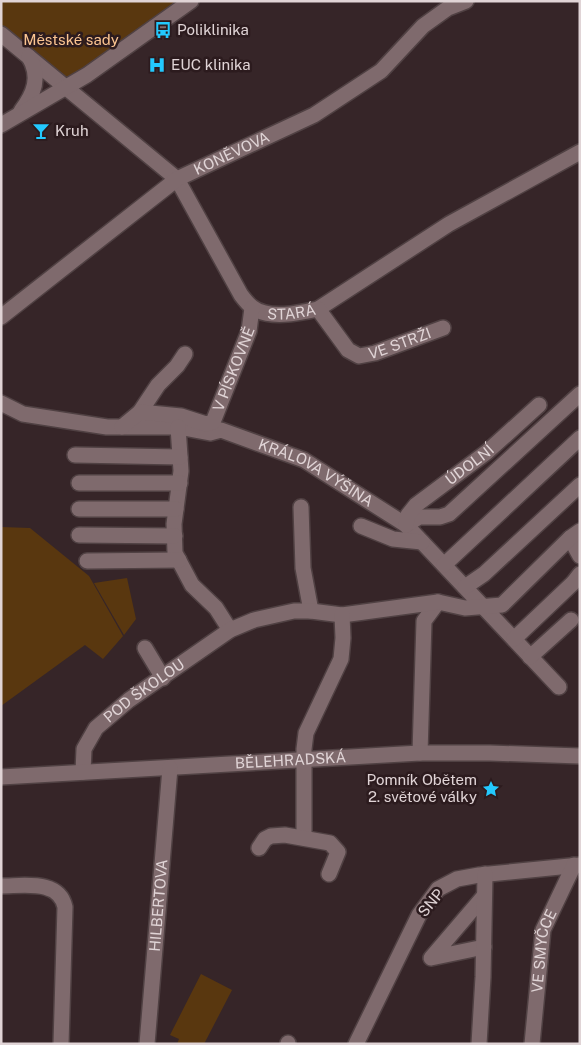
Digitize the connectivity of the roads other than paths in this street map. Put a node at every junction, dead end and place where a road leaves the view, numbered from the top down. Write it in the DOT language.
graph roads {
  1 [pos="191,1"];
  2 [pos="466,1"];
  3 [pos="1,34"];
  4 [pos="28,56"];
  5 [pos="66,87"];
  6 [pos="18,115"];
  7 [pos="1,125"];
  8 [pos="580,152"];
  9 [pos="177,179"];
  10 [pos="252,308"];
  11 [pos="318,309"];
  12 [pos="1,317"];
  13 [pos="443,328"];
  14 [pos="185,354"];
  15 [pos="580,394"];
  16 [pos="1,403"];
  17 [pos="539,405"];
  18 [pos="140,412"];
  19 [pos="122,427"];
  20 [pos="178,427"];
  21 [pos="580,438"];
  22 [pos="74,455"];
  23 [pos="180,457"];
  24 [pos="80,483"];
  25 [pos="180,483"];
  26 [pos="580,485"];
  27 [pos="301,506"];
  28 [pos="79,509"];
  29 [pos="176,509"];
  30 [pos="406,525"];
  31 [pos="361,526"];
  32 [pos="575,534"];
  33 [pos="79,535"];
  34 [pos="175,536"];
  35 [pos="422,542"];
  36 [pos="580,556"];
  37 [pos="179,560"];
  38 [pos="87,561"];
  39 [pos="444,565"];
  40 [pos="580,574"];
  41 [pos="465,587"];
  42 [pos="438,602"];
  43 [pos="482,606"];
  44 [pos="311,611"];
  45 [pos="342,616"];
  46 [pos="571,620"];
  47 [pos="230,630"];
  48 [pos="514,639"];
  49 [pos="145,648"];
  50 [pos="530,657"];
  51 [pos="163,678"];
  52 [pos="559,687"];
  53 [pos="420,753"];
  54 [pos="580,756"];
  55 [pos="304,759"];
  56 [pos="170,768"];
  57 [pos="84,772"];
  58 [pos="1,777"];
  59 [pos="304,838"];
  60 [pos="259,848"];
  61 [pos="577,865"];
  62 [pos="329,874"];
  63 [pos="485,874"];
  64 [pos="1,886"];
  65 [pos="484,896"];
  66 [pos="484,948"];
  67 [pos="61,1044"];
  68 [pos="147,1044"];
  69 [pos="356,1044"];
  70 [pos="479,1044"];
  71 [pos="532,1044"];
  1 -- 5 [label="street"];
  2 -- 9 [label="street, KONĚVOVA"];
  3 -- 4 [label="street, STARÁ"];
  4 -- 5 [label="street, STARÁ"];
  4 -- 6 [label="street"];
  5 -- 6 [label="street"];
  5 -- 9 [label="street, STARÁ"];
  6 -- 7 [label="street"];
  8 -- 11 [label="street, STARÁ"];
  9 -- 10 [label="street, STARÁ"];
  9 -- 12 [label="street, KONĚVOVA"];
  10 -- 11 [label="street, STARÁ"];
  10 -- 18 [label="street, V PÍSKOVNĚ"];
  11 -- 13 [label="street, VE STRŽI"];
  14 -- 18 [label="street"];
  15 -- 30 [label="street"];
  16 -- 19 [label="street, KRÁLOVA VÝŠINA"];
  17 -- 30 [label="street, ÚDOLNÍ"];
  18 -- 19 [label="street"];
  19 -- 20 [label="street, KRÁLOVA VÝŠINA"];
  20 -- 23 [label="street"];
  20 -- 30 [label="street, KRÁLOVA VÝŠINA"];
  21 -- 39 [label="street"];
  22 -- 23 [label="street"];
  23 -- 25 [label="street"];
  24 -- 25 [label="street"];
  25 -- 29 [label="street"];
  26 -- 41 [label="street"];
  27 -- 44 [label="street"];
  28 -- 29 [label="street"];
  29 -- 34 [label="street"];
  30 -- 35 [label="street, KRÁLOVA VÝŠINA"];
  31 -- 35 [label="street"];
  32 -- 36 [label="street"];
  32 -- 43 [label="street, POD ŠKOLOU"];
  33 -- 34 [label="street"];
  34 -- 37 [label="street"];
  35 -- 39 [label="street, KRÁLOVA VÝŠINA"];
  37 -- 38 [label="street"];
  37 -- 47 [label="street"];
  39 -- 41 [label="street, KRÁLOVA VÝŠINA"];
  40 -- 48 [label="street"];
  41 -- 43 [label="street, KRÁLOVA VÝŠINA"];
  42 -- 43 [label="street, POD ŠKOLOU"];
  42 -- 45 [label="street, POD ŠKOLOU"];
  42 -- 53 [label="street"];
  43 -- 48 [label="street, KRÁLOVA VÝŠINA"];
  44 -- 45 [label="street, POD ŠKOLOU"];
  44 -- 47 [label="street, POD ŠKOLOU"];
  45 -- 55 [label="street"];
  46 -- 50 [label="street"];
  47 -- 51 [label="street, POD ŠKOLOU"];
  48 -- 50 [label="street, KRÁLOVA VÝŠINA"];
  49 -- 51 [label="street"];
  50 -- 52 [label="street, KRÁLOVA VÝŠINA"];
  51 -- 57 [label="street, POD ŠKOLOU"];
  53 -- 54 [label="street, BĚLEHRADSKÁ"];
  53 -- 55 [label="street, BĚLEHRADSKÁ"];
  55 -- 56 [label="street, BĚLEHRADSKÁ"];
  55 -- 59 [label="street"];
  56 -- 57 [label="street, BĚLEHRADSKÁ"];
  56 -- 68 [label="street, HILBERTOVA"];
  57 -- 58 [label="street, BĚLEHRADSKÁ"];
  59 -- 60 [label="street"];
  59 -- 62 [label="street"];
  61 -- 63 [label="street, SNP"];
  61 -- 71 [label="street, VE SMYČCE"];
  63 -- 65 [label="street"];
  63 -- 69 [label="street, SNP"];
  64 -- 67 [label="street"];
  65 -- 66 [label="street"];
  65 -- 66 [label="street"];
  66 -- 70 [label="street"];
}
